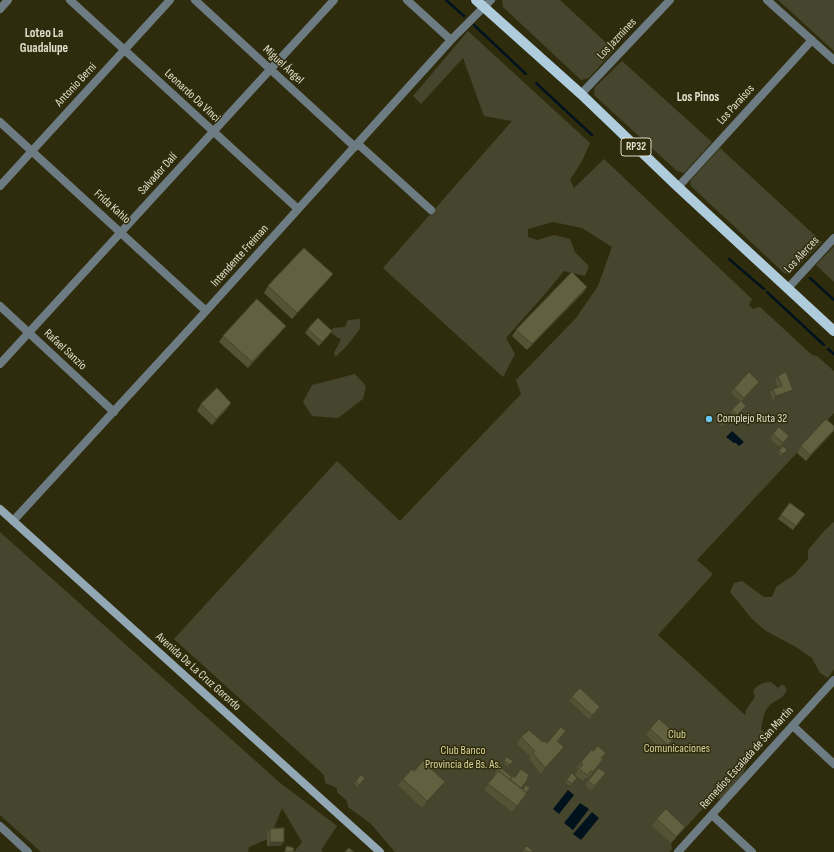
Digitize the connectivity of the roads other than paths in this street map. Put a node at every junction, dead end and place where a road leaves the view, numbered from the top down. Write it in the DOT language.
graph roads {
  1 [pos="8,0"];
  2 [pos="70,0"];
  3 [pos="170,0"];
  4 [pos="195,0"];
  5 [pos="334,0"];
  6 [pos="407,0"];
  7 [pos="476,0"];
  8 [pos="670,0"];
  9 [pos="767,0"];
  10 [pos="487,4"];
  11 [pos="0,9"];
  12 [pos="451,40"];
  13 [pos="812,40"];
  14 [pos="125,50"];
  15 [pos="834,60"];
  16 [pos="270,69"];
  17 [pos="581,94"];
  18 [pos="0,122"];
  19 [pos="213,131"];
  20 [pos="357,146"];
  21 [pos="32,151"];
  22 [pos="0,186"];
  23 [pos="678,187"];
  24 [pos="298,209"];
  25 [pos="431,210"];
  26 [pos="122,232"];
  27 [pos="834,238"];
  28 [pos="788,288"];
  29 [pos="0,306"];
  30 [pos="206,311"];
  31 [pos="834,331"];
  32 [pos="29,332"];
  33 [pos="0,364"];
  34 [pos="114,412"];
  35 [pos="0,509"];
  36 [pos="13,521"];
  37 [pos="834,680"];
  38 [pos="793,726"];
  39 [pos="834,764"];
  40 [pos="712,815"];
  41 [pos="0,826"];
  42 [pos="28,852"];
  43 [pos="380,852"];
  44 [pos="678,852"];
  45 [pos="752,852"];
  1 -- 11 [label="street"];
  2 -- 14 [label="street, Leonardo Da Vinci"];
  3 -- 14 [label="street, Antonio Berni"];
  4 -- 16 [label="street, Miguel Ángel"];
  5 -- 16 [label="street, Salvador Dalí"];
  6 -- 12 [label="street"];
  7 -- 10 [label="main road, RP32"];
  8 -- 17 [label="street, Los Jazmines"];
  9 -- 13 [label="street"];
  10 -- 12 [label="street, Intendente Freiman"];
  10 -- 17 [label="main road, RP32"];
  12 -- 20 [label="street, Intendente Freiman"];
  13 -- 15 [label="street"];
  13 -- 23 [label="street, Los Paraísos"];
  14 -- 19 [label="street, Leonardo Da Vinci"];
  14 -- 21 [label="street, Antonio Berni"];
  16 -- 19 [label="street, Salvador Dalí"];
  16 -- 20 [label="street, Miguel Ángel"];
  17 -- 23 [label="main road, RP32"];
  18 -- 21 [label="street, Frida Kahlo"];
  19 -- 24 [label="street, Leonardo Da Vinci"];
  19 -- 26 [label="street, Salvador Dalí"];
  20 -- 24 [label="street, Intendente Freiman"];
  20 -- 25 [label="street, Miguel Ángel"];
  21 -- 22 [label="street, Antonio Berni"];
  21 -- 26 [label="street, Frida Kahlo"];
  23 -- 28 [label="main road, RP32"];
  24 -- 30 [label="street, Intendente Freiman"];
  26 -- 30 [label="street, Frida Kahlo"];
  26 -- 32 [label="street, Salvador Dalí"];
  27 -- 28 [label="street, Los Alerces"];
  28 -- 31 [label="main road, RP32"];
  29 -- 32 [label="street, Rafael Sanzio"];
  30 -- 34 [label="street, Intendente Freiman"];
  32 -- 33 [label="street, Salvador Dalí"];
  32 -- 34 [label="street, Rafael Sanzio"];
  34 -- 36 [label="street, Intendente Freiman"];
  35 -- 36 [label="main road, Avenida De La Cruz Gorordo"];
  36 -- 43 [label="main road, Avenida De La Cruz Gorordo"];
  37 -- 38 [label="street, Remedios Escalada de San Martin"];
  38 -- 39 [label="street"];
  38 -- 40 [label="street, Remedios Escalada de San Martin"];
  40 -- 44 [label="street, Remedios Escalada de San Martin"];
  40 -- 45 [label="street"];
  41 -- 42 [label="street"];
}
